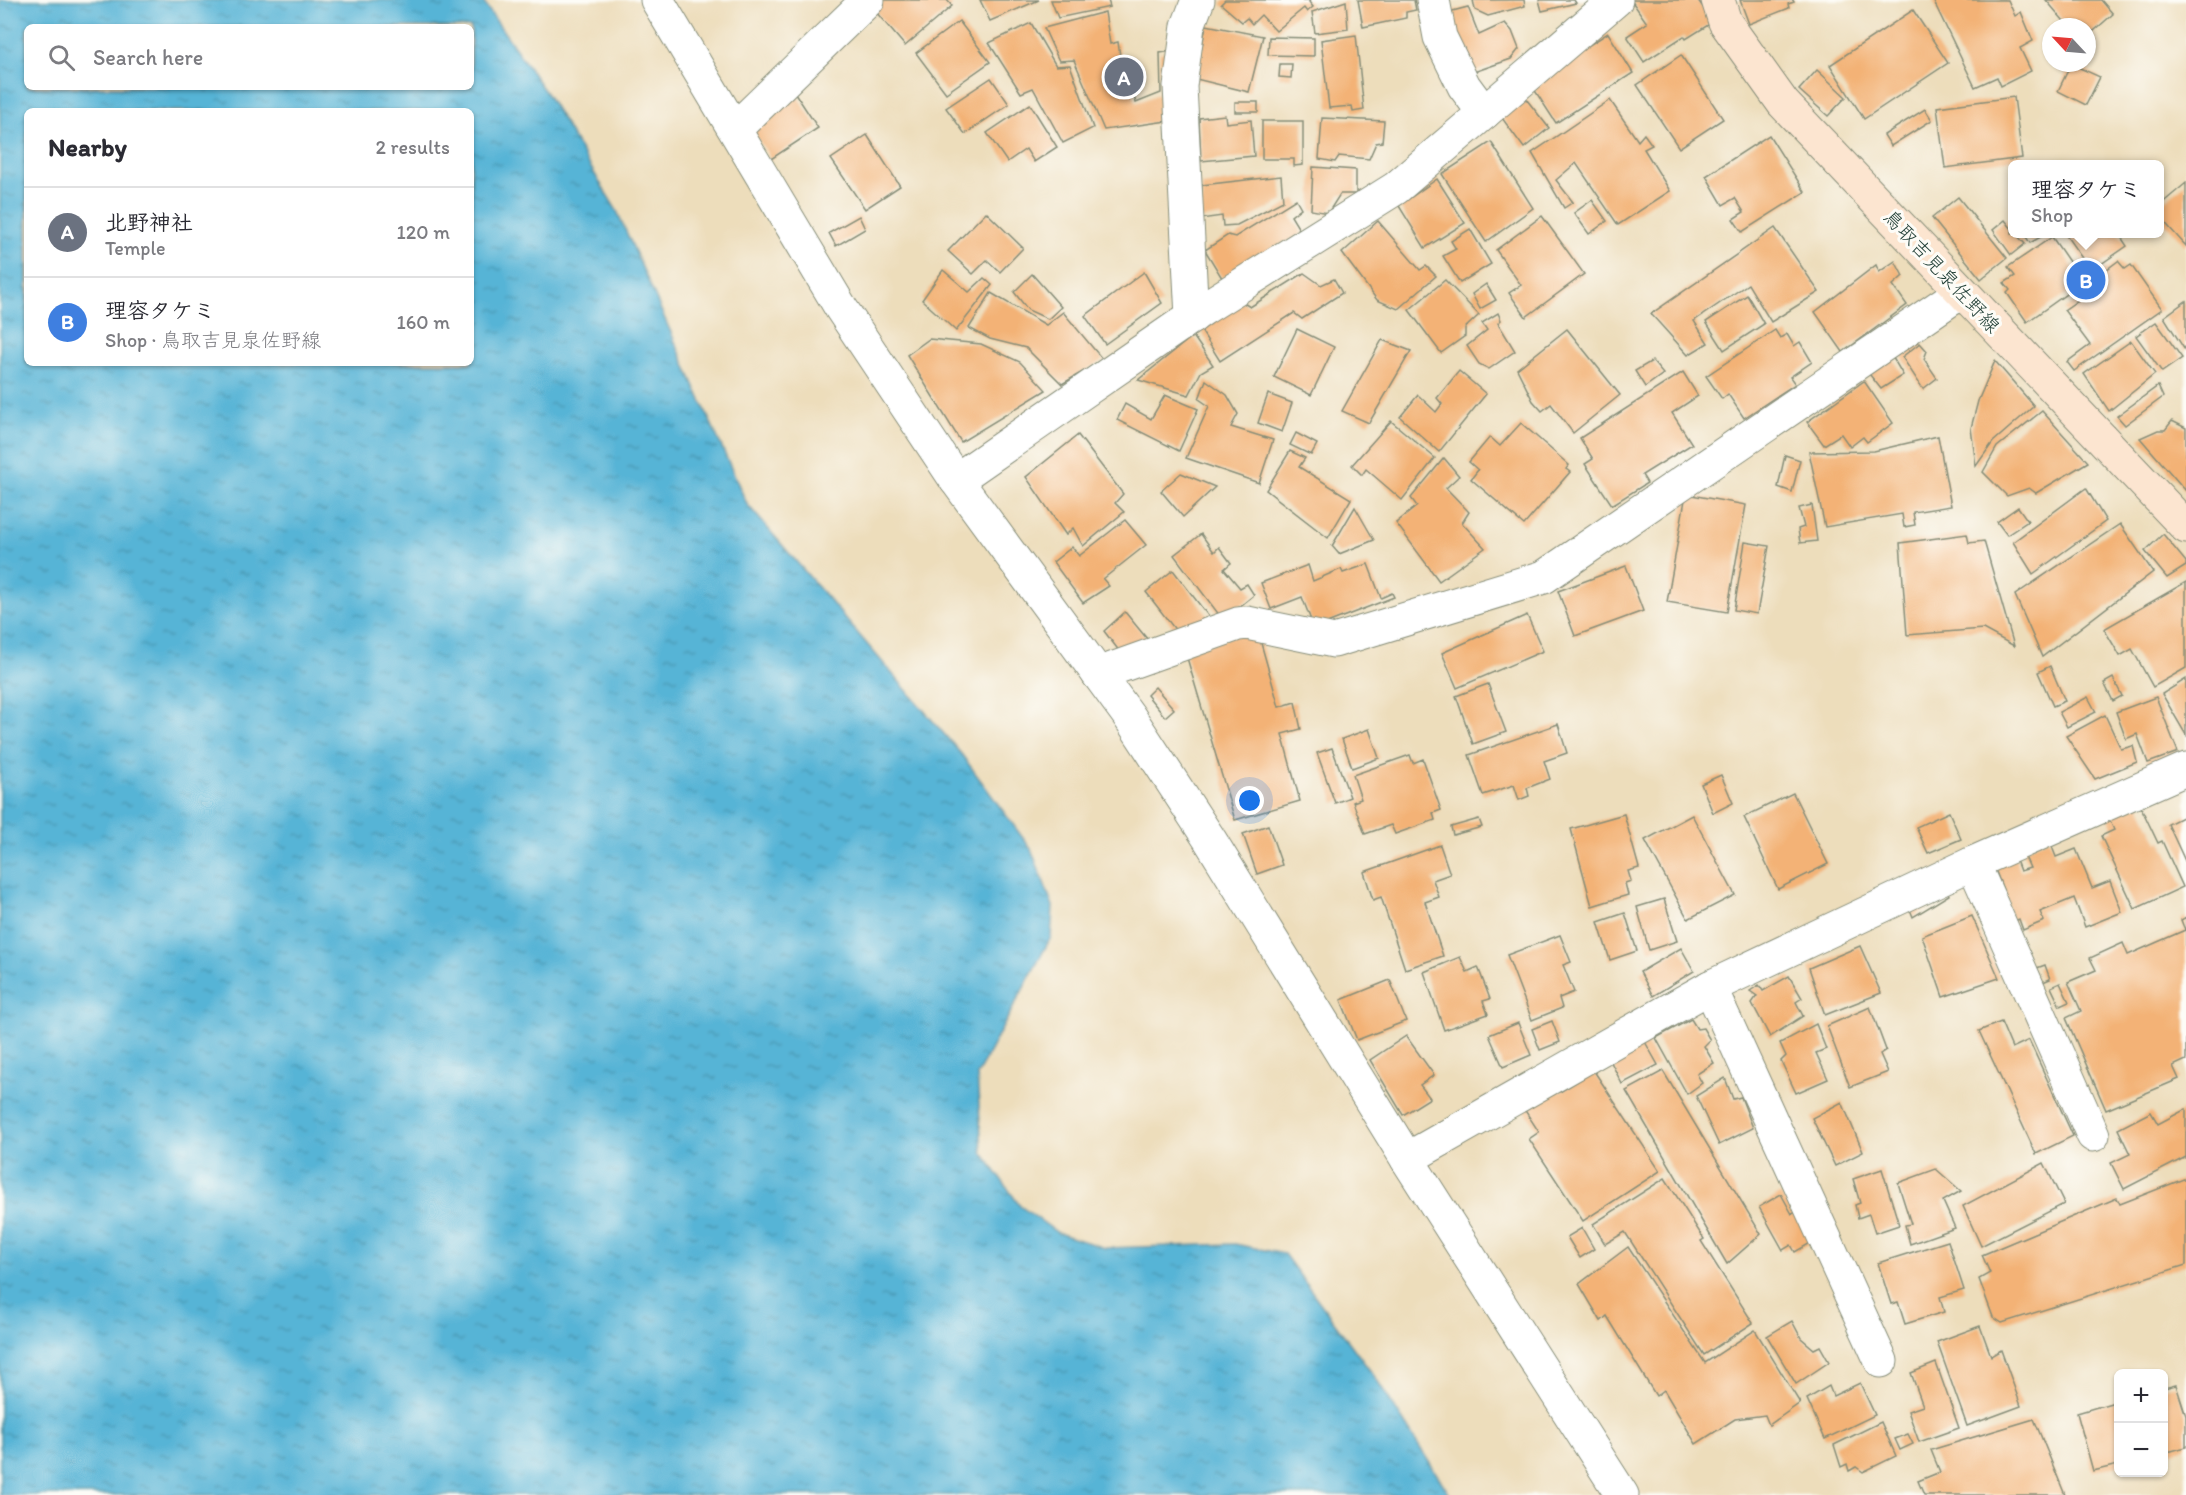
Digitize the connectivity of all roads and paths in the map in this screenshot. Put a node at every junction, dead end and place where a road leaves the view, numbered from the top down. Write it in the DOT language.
graph roads {
  1 [pos="657,0"];
  2 [pos="868,0"];
  3 [pos="1198,0"];
  4 [pos="1433,0"];
  5 [pos="1616,0"];
  6 [pos="1718,0"];
  7 [pos="1484,113"];
  8 [pos="735,129"];
  9 [pos="1961,292"];
  10 [pos="1192,317"];
  11 [pos="956,480"];
  12 [pos="2186,527"];
  13 [pos="1098,674"];
  14 [pos="2186,769"];
  15 [pos="1973,863"];
  16 [pos="1710,987"];
  17 [pos="2093,1135"];
  18 [pos="1407,1159"];
  19 [pos="1881,1361"];
  20 [pos="1622,1495"];
  1 -- 8 [label="street"];
  2 -- 8 [label="street"];
  3 -- 10 [label="street"];
  4 -- 7 [label="street"];
  5 -- 7 [label="street"];
  6 -- 9 [label="main road, 鳥取吉見泉佐野線"];
  7 -- 10 [label="street"];
  8 -- 11 [label="street"];
  9 -- 12 [label="main road, 鳥取吉見泉佐野線"];
  9 -- 13 [label="street"];
  10 -- 11 [label="street"];
  11 -- 13 [label="street"];
  13 -- 18 [label="street"];
  14 -- 15 [label="street"];
  15 -- 16 [label="street"];
  15 -- 17 [label="street"];
  16 -- 18 [label="street"];
  16 -- 19 [label="street"];
  18 -- 20 [label="street"];
}
